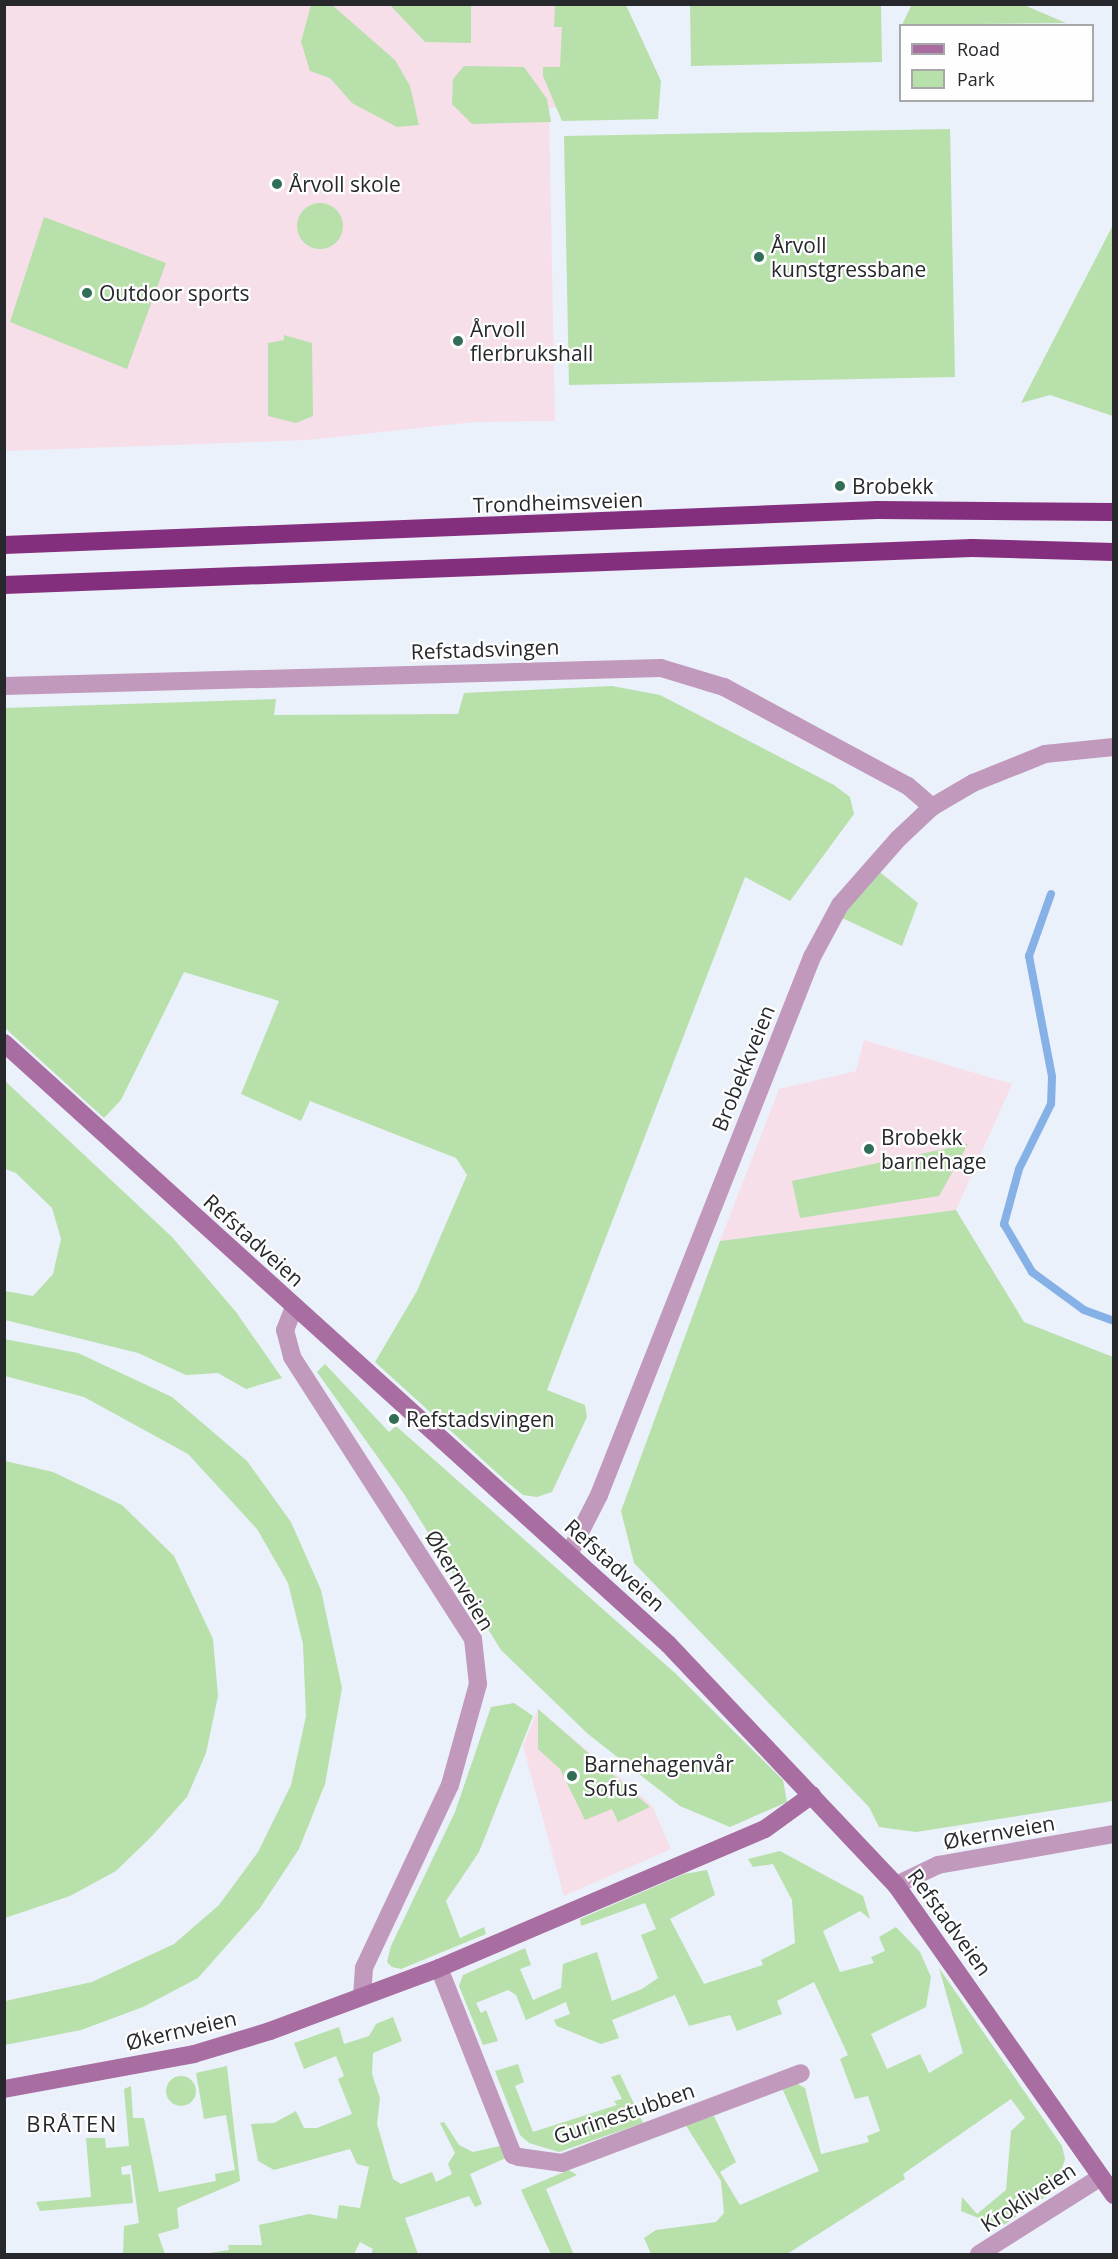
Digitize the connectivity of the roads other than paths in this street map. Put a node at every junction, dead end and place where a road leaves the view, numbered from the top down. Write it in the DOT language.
graph roads {
  1 [pos="1113,512"];
  2 [pos="4,545"];
  3 [pos="1113,552"];
  4 [pos="4,585"];
  5 [pos="4,686"];
  6 [pos="1113,747"];
  7 [pos="932,807"];
  8 [pos="4,1043"];
  9 [pos="294,1307"];
  10 [pos="569,1554"];
  11 [pos="812,1795"];
  12 [pos="1113,1834"];
  13 [pos="896,1886"];
  14 [pos="439,1968"];
  15 [pos="363,1996"];
  16 [pos="801,2073"];
  17 [pos="4,2089"];
  18 [pos="1110,2188"];
  19 [pos="979,2254"];
  1 -- 2 [label="highway, Trondheimsveien"];
  3 -- 4 [label="highway"];
  5 -- 7 [label="street, Refstadsvingen"];
  6 -- 7 [label="street, Brobekkveien"];
  7 -- 10 [label="street, Brobekkveien"];
  8 -- 9 [label="street, Refstadveien"];
  9 -- 10 [label="street, Refstadveien"];
  9 -- 15 [label="street, Økernveien"];
  10 -- 11 [label="street, Refstadveien"];
  11 -- 13 [label="street, Refstadveien"];
  11 -- 14 [label="street, Økernveien"];
  12 -- 13 [label="street, Økernveien"];
  13 -- 18 [label="street, Refstadveien"];
  14 -- 15 [label="street, Økernveien"];
  14 -- 16 [label="street, Gurinestubben"];
  15 -- 17 [label="street, Økernveien"];
  18 -- 19 [label="street, Krokliveien"];
}
